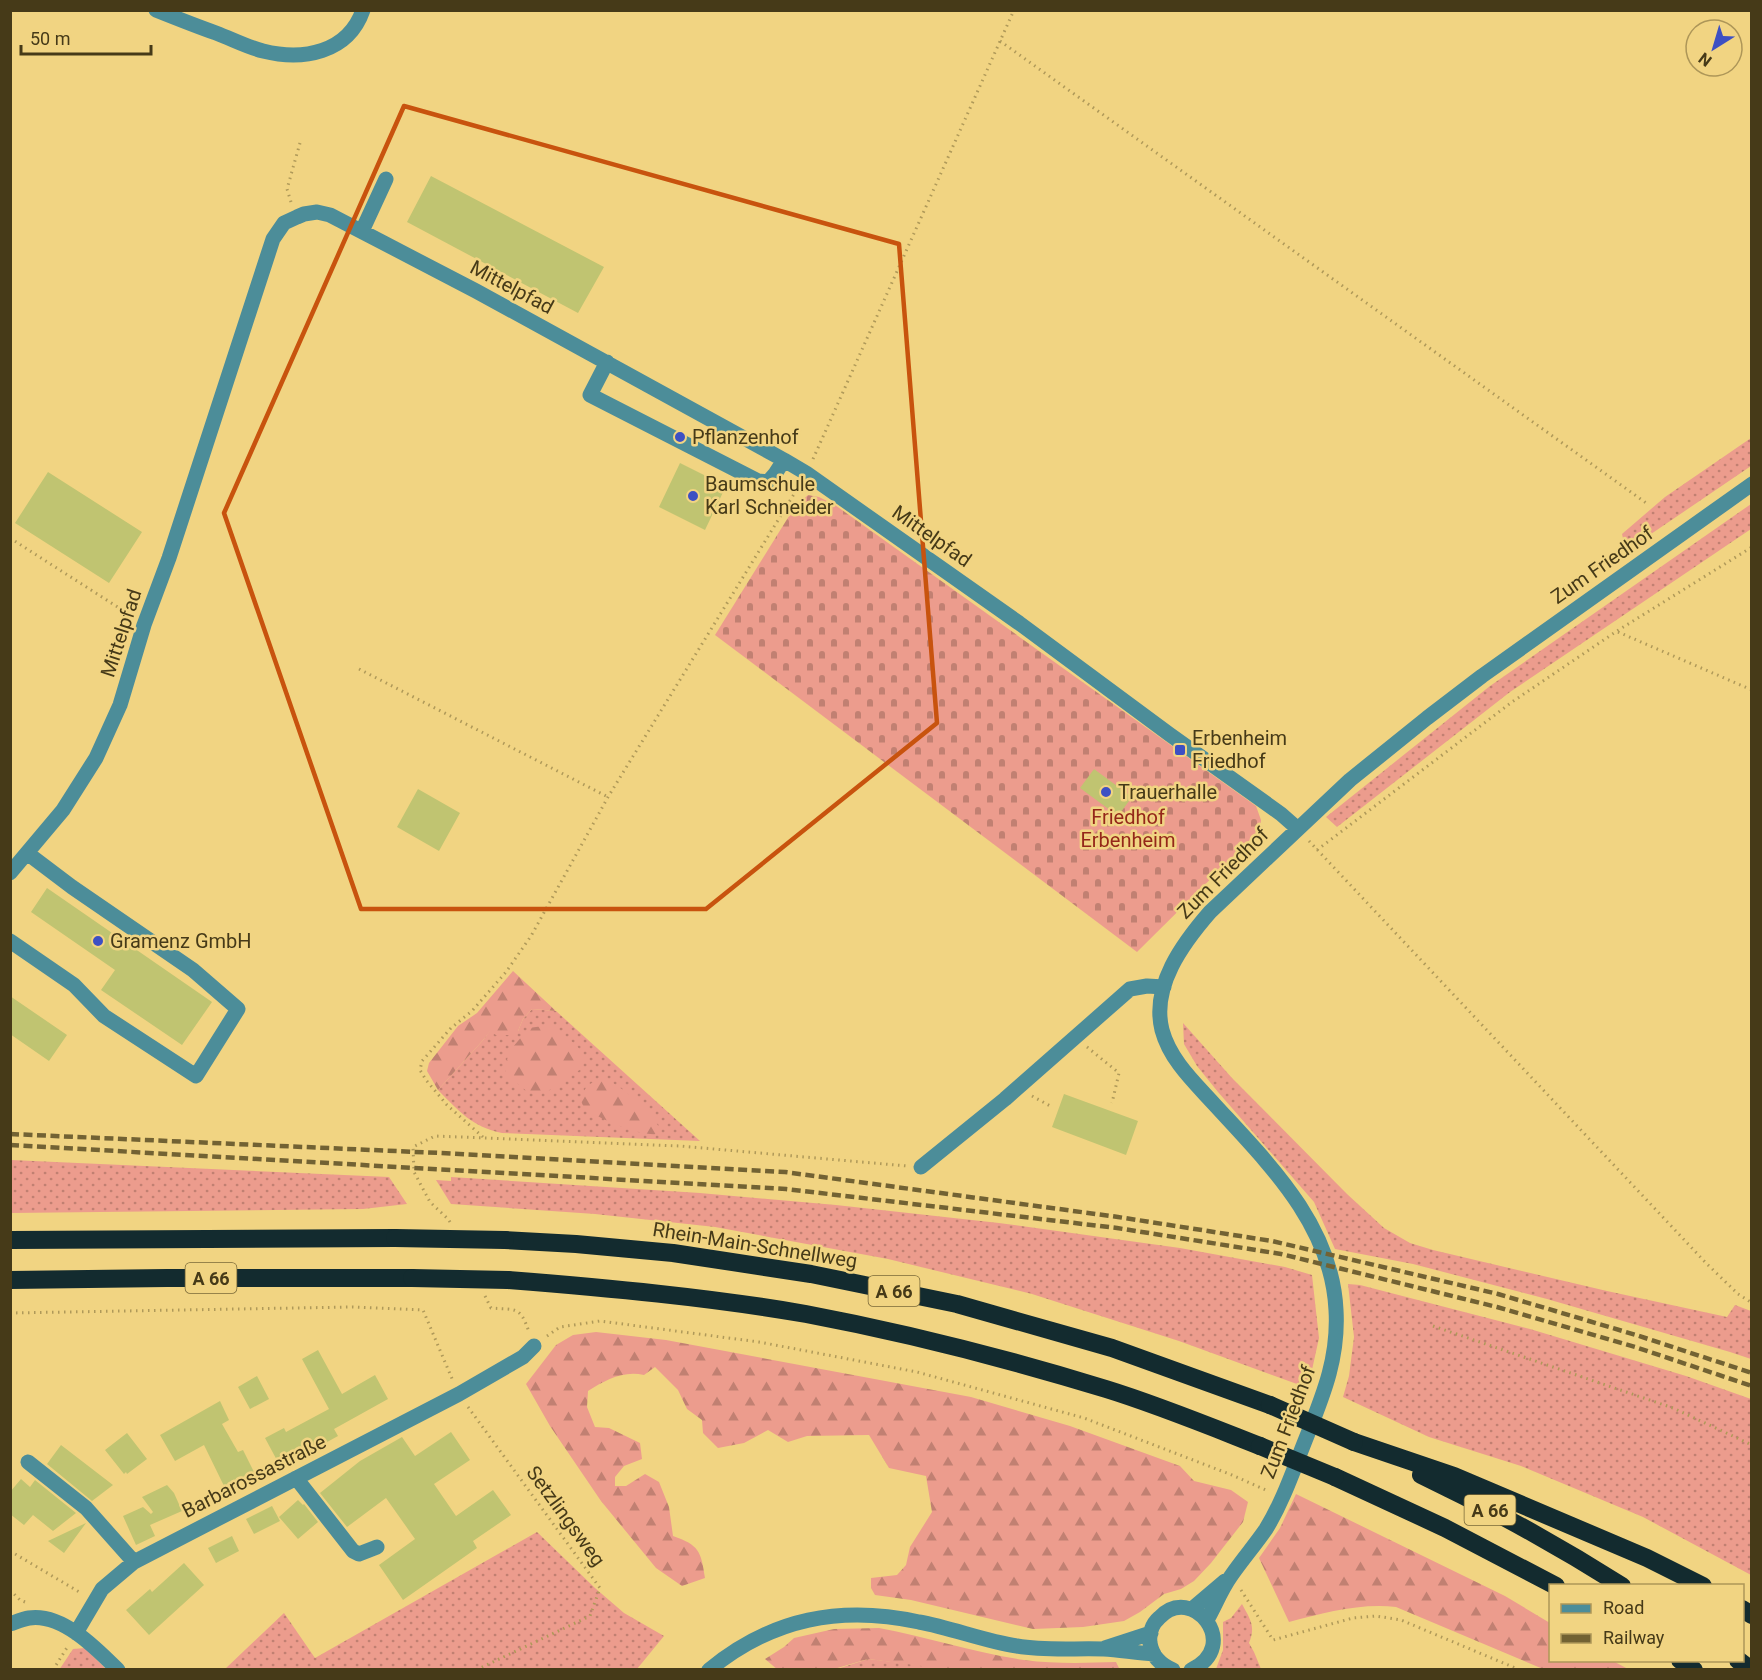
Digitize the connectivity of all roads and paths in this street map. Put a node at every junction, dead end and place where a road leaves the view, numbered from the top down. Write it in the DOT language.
graph roads {
  1 [pos="156,10"];
  2 [pos="363,10"];
  3 [pos="1014,10"];
  4 [pos="1000,41"];
  5 [pos="300,143"];
  6 [pos="386,179"];
  7 [pos="297,217"];
  8 [pos="363,231"];
  9 [pos="607,362"];
  10 [pos="784,460"];
  11 [pos="806,473"];
  12 [pos="1752,484"];
  13 [pos="1649,505"];
  14 [pos="10,538"];
  15 [pos="1752,547"];
  16 [pos="144,625"];
  17 [pos="1617,631"];
  18 [pos="359,669"];
  19 [pos="1752,690"];
  20 [pos="608,797"];
  21 [pos="1298,829"];
  22 [pos="27,853"];
  23 [pos="10,873"];
  24 [pos="10,941"];
  25 [pos="1164,987"];
  26 [pos="1074,1037"];
  27 [pos="1018,1087"];
  28 [pos="1112,1103"];
  29 [pos="1052,1107"];
  30 [pos="484,1138"];
  31 [pos="921,1167"];
  32 [pos="448,1219"];
  33 [pos="10,1240"];
  34 [pos="10,1280"];
  35 [pos="1752,1303"];
  36 [pos="491,1308"];
  37 [pos="10,1313"];
  38 [pos="1433,1326"];
  39 [pos="534,1346"];
  40 [pos="459,1394"];
  41 [pos="1354,1442"];
  42 [pos="1752,1445"];
  43 [pos="28,1462"];
  44 [pos="296,1478"];
  45 [pos="1270,1491"];
  46 [pos="377,1547"];
  47 [pos="10,1551"];
  48 [pos="134,1562"];
  49 [pos="1229,1578"];
  50 [pos="1552,1584"];
  51 [pos="1619,1584"];
  52 [pos="1699,1584"];
  53 [pos="10,1590"];
  54 [pos="20,1600"];
  55 [pos="93,1602"];
  56 [pos="1192,1609"];
  57 [pos="1207,1620"];
  58 [pos="11,1623"];
  59 [pos="1151,1633"];
  60 [pos="74,1638"];
  61 [pos="1102,1649"];
  62 [pos="1154,1654"];
  63 [pos="1196,1668"];
  64 [pos="53,1670"];
  65 [pos="118,1670"];
  66 [pos="476,1670"];
  67 [pos="709,1670"];
  68 [pos="1173,1670"];
  69 [pos="1520,1670"];
  1 -- 2 [label="street"];
  3 -- 4 [label="path"];
  4 -- 11 [label="path"];
  4 -- 13 [label="path"];
  5 -- 7 [label="path"];
  6 -- 8 [label="street"];
  7 -- 8 [label="street, Mittelpfad"];
  7 -- 16 [label="street, Mittelpfad"];
  8 -- 9 [label="street, Mittelpfad"];
  9 -- 10 [label="street, Mittelpfad"];
  9 -- 10 [label="street"];
  10 -- 11 [label="street, Mittelpfad"];
  11 -- 20 [label="path"];
  11 -- 21 [label="street, Mittelpfad"];
  12 -- 21 [label="street, Zum Friedhof"];
  14 -- 16 [label="path"];
  15 -- 17 [label="path"];
  16 -- 22 [label="street, Mittelpfad"];
  17 -- 19 [label="path"];
  17 -- 35 [label="path"];
  18 -- 20 [label="path"];
  20 -- 30 [label="path"];
  21 -- 25 [label="street, Zum Friedhof"];
  22 -- 23 [label="street, Mittelpfad"];
  22 -- 24 [label="street"];
  25 -- 26 [label="street"];
  25 -- 49 [label="street, Zum Friedhof"];
  26 -- 27 [label="street"];
  26 -- 28 [label="path"];
  27 -- 29 [label="path"];
  27 -- 31 [label="street"];
  30 -- 31 [label="path"];
  30 -- 32 [label="path"];
  33 -- 41 [label="highway, Rhein-Main-Schnellweg / A 66, bridge"];
  34 -- 50 [label="highway, A 66, bridge"];
  36 -- 39 [label="path"];
  37 -- 40 [label="path"];
  38 -- 42 [label="path"];
  39 -- 40 [label="street, Barbarossastraße"];
  39 -- 45 [label="path"];
  40 -- 44 [label="street, Barbarossastraße"];
  40 -- 66 [label="path, Setzlingsweg"];
  41 -- 51 [label="highway, A 66"];
  41 -- 52 [label="highway"];
  43 -- 48 [label="street"];
  44 -- 46 [label="street"];
  44 -- 48 [label="street, Barbarossastraße"];
  47 -- 55 [label="path"];
  48 -- 55 [label="street, Barbarossastraße"];
  49 -- 56 [label="street, Zum Friedhof"];
  49 -- 57 [label="street, Zum Friedhof"];
  49 -- 69 [label="path"];
  53 -- 54 [label="path"];
  55 -- 60 [label="street, Barbarossastraße"];
  56 -- 57 [label="street"];
  56 -- 59 [label="street, Zum Friedhof"];
  57 -- 63 [label="street"];
  58 -- 60 [label="street"];
  59 -- 61 [label="street"];
  59 -- 62 [label="street"];
  60 -- 64 [label="path"];
  60 -- 65 [label="street"];
  61 -- 62 [label="street"];
  61 -- 67 [label="street"];
  62 -- 68 [label="street"];
}
